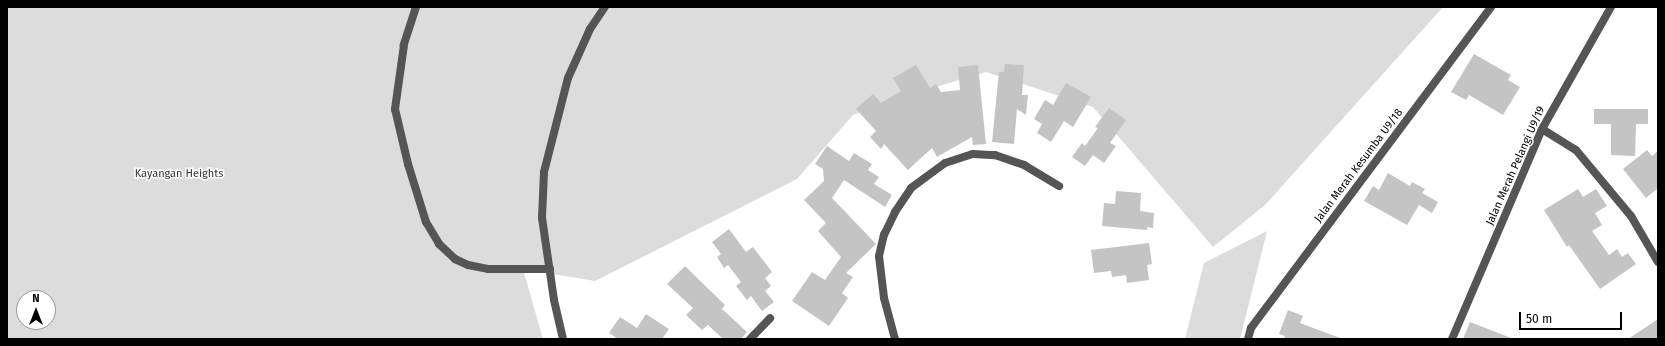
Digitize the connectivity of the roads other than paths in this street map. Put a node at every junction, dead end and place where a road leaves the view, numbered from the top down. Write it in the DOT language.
graph roads {
  1 [pos="416,7"];
  2 [pos="605,7"];
  3 [pos="1491,7"];
  4 [pos="1611,7"];
  5 [pos="1542,129"];
  6 [pos="1058,186"];
  7 [pos="1658,262"];
  8 [pos="550,269"];
  9 [pos="770,318"];
  10 [pos="563,339"];
  11 [pos="750,339"];
  12 [pos="895,339"];
  13 [pos="1248,339"];
  14 [pos="1452,339"];
  1 -- 8 [label="street"];
  2 -- 8 [label="street"];
  3 -- 13 [label="street, Jalan Merah Kesumba U9/18"];
  4 -- 5 [label="street, Jalan Merah Pelangi U9/19"];
  5 -- 7 [label="street"];
  5 -- 14 [label="street, Jalan Merah Pelangi U9/19"];
  6 -- 12 [label="street"];
  8 -- 10 [label="street"];
  9 -- 11 [label="street"];
}
